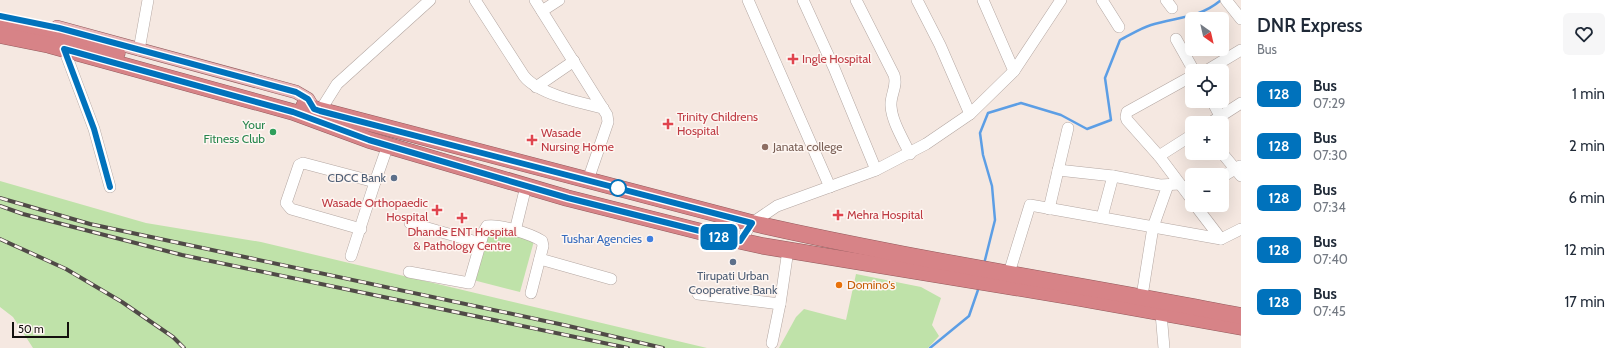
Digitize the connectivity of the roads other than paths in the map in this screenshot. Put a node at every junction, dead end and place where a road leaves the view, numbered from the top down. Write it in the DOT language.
graph roads {
  1 [pos="148,0"];
  2 [pos="430,0"];
  3 [pos="475,0"];
  4 [pos="535,0"];
  5 [pos="560,0"];
  6 [pos="748,0"];
  7 [pos="803,0"];
  8 [pos="856,0"];
  9 [pos="917,0"];
  10 [pos="983,0"];
  11 [pos="1061,0"];
  12 [pos="1102,0"];
  13 [pos="1232,3"];
  14 [pos="542,11"];
  15 [pos="0,16"];
  16 [pos="1241,19"];
  17 [pos="0,21"];
  18 [pos="1119,27"];
  19 [pos="0,35"];
  20 [pos="1176,39"];
  21 [pos="64,49"];
  22 [pos="139,50"];
  23 [pos="1241,50"];
  24 [pos="574,61"];
  25 [pos="1190,64"];
  26 [pos="1218,64"];
  27 [pos="1014,71"];
  28 [pos="1185,80"];
  29 [pos="536,87"];
  30 [pos="1241,103"];
  31 [pos="312,108"];
  32 [pos="603,108"];
  33 [pos="1216,108"];
  34 [pos="970,114"];
  35 [pos="1220,116"];
  36 [pos="1068,128"];
  37 [pos="1185,139"];
  38 [pos="388,145"];
  39 [pos="910,154"];
  40 [pos="1159,156"];
  41 [pos="1229,160"];
  42 [pos="876,170"];
  43 [pos="1058,170"];
  44 [pos="1239,170"];
  45 [pos="1229,174"];
  46 [pos="1113,176"];
  47 [pos="588,180"];
  48 [pos="375,182"];
  49 [pos="1180,184"];
  50 [pos="1168,185"];
  51 [pos="526,186"];
  52 [pos="110,187"];
  53 [pos="830,187"];
  54 [pos="1185,190"];
  55 [pos="1049,209"];
  56 [pos="1201,212"];
  57 [pos="1102,217"];
  58 [pos="410,223"];
  59 [pos="752,223"];
  60 [pos="1154,227"];
  61 [pos="361,229"];
  62 [pos="1241,229"];
  63 [pos="515,231"];
  64 [pos="1221,239"];
  65 [pos="740,241"];
  66 [pos="480,243"];
  67 [pos="788,250"];
  68 [pos="351,256"];
  69 [pos="540,259"];
  70 [pos="956,271"];
  71 [pos="409,272"];
  72 [pos="1002,277"];
  73 [pos="611,279"];
  74 [pos="531,293"];
  75 [pos="698,294"];
  76 [pos="1142,296"];
  77 [pos="780,304"];
  78 [pos="1161,313"];
  79 [pos="1241,316"];
  80 [pos="1241,327"];
  81 [pos="772,343"];
  82 [pos="1164,348"];
  1 -- 22 [label="street"];
  2 -- 31 [label="street"];
  3 -- 29 [label="street"];
  4 -- 14 [label="street"];
  5 -- 14 [label="street"];
  6 -- 53 [label="street"];
  7 -- 42 [label="street"];
  8 -- 39 [label="street"];
  9 -- 34 [label="street"];
  10 -- 27 [label="street"];
  11 -- 27 [label="street"];
  12 -- 18 [label="street"];
  13 -- 16 [label="street"];
  14 -- 24 [label="street"];
  15 -- 22 [label="main road"];
  17 -- 31 [label="highway"];
  19 -- 21 [label="highway"];
  20 -- 25 [label="street"];
  21 -- 38 [label="highway"];
  21 -- 52 [label="street"];
  22 -- 31 [label="main road"];
  23 -- 26 [label="street"];
  24 -- 29 [label="street"];
  24 -- 32 [label="street"];
  27 -- 34 [label="street"];
  28 -- 40 [label="street"];
  29 -- 32 [label="street"];
  30 -- 35 [label="street"];
  31 -- 47 [label="highway"];
  32 -- 47 [label="street"];
  33 -- 35 [label="street"];
  34 -- 39 [label="street"];
  36 -- 43 [label="street"];
  37 -- 40 [label="street"];
  38 -- 48 [label="street"];
  38 -- 51 [label="highway"];
  39 -- 42 [label="street"];
  40 -- 49 [label="street"];
  41 -- 44 [label="street"];
  42 -- 53 [label="street"];
  43 -- 46 [label="street"];
  43 -- 55 [label="street"];
  44 -- 45 [label="street"];
  46 -- 50 [label="street"];
  46 -- 57 [label="street"];
  47 -- 59 [label="highway"];
  48 -- 61 [label="street"];
  48 -- 61 [label="street"];
  49 -- 50 [label="street"];
  49 -- 54 [label="street"];
  50 -- 60 [label="street"];
  51 -- 63 [label="street"];
  51 -- 65 [label="highway"];
  53 -- 59 [label="street"];
  55 -- 57 [label="street"];
  55 -- 72 [label="street"];
  56 -- 64 [label="street"];
  57 -- 60 [label="street"];
  58 -- 66 [label="street"];
  59 -- 65 [label="street"];
  59 -- 70 [label="highway"];
  60 -- 64 [label="street"];
  60 -- 76 [label="street"];
  61 -- 68 [label="street"];
  62 -- 64 [label="street"];
  63 -- 66 [label="street"];
  63 -- 69 [label="street"];
  65 -- 67 [label="highway"];
  66 -- 71 [label="street"];
  67 -- 70 [label="highway"];
  67 -- 77 [label="street"];
  69 -- 73 [label="street"];
  69 -- 74 [label="street"];
  70 -- 72 [label="highway"];
  72 -- 76 [label="highway"];
  72 -- 78 [label="highway"];
  75 -- 77 [label="street"];
  76 -- 79 [label="highway"];
  77 -- 81 [label="street"];
  78 -- 80 [label="highway"];
  78 -- 82 [label="street"];
}
